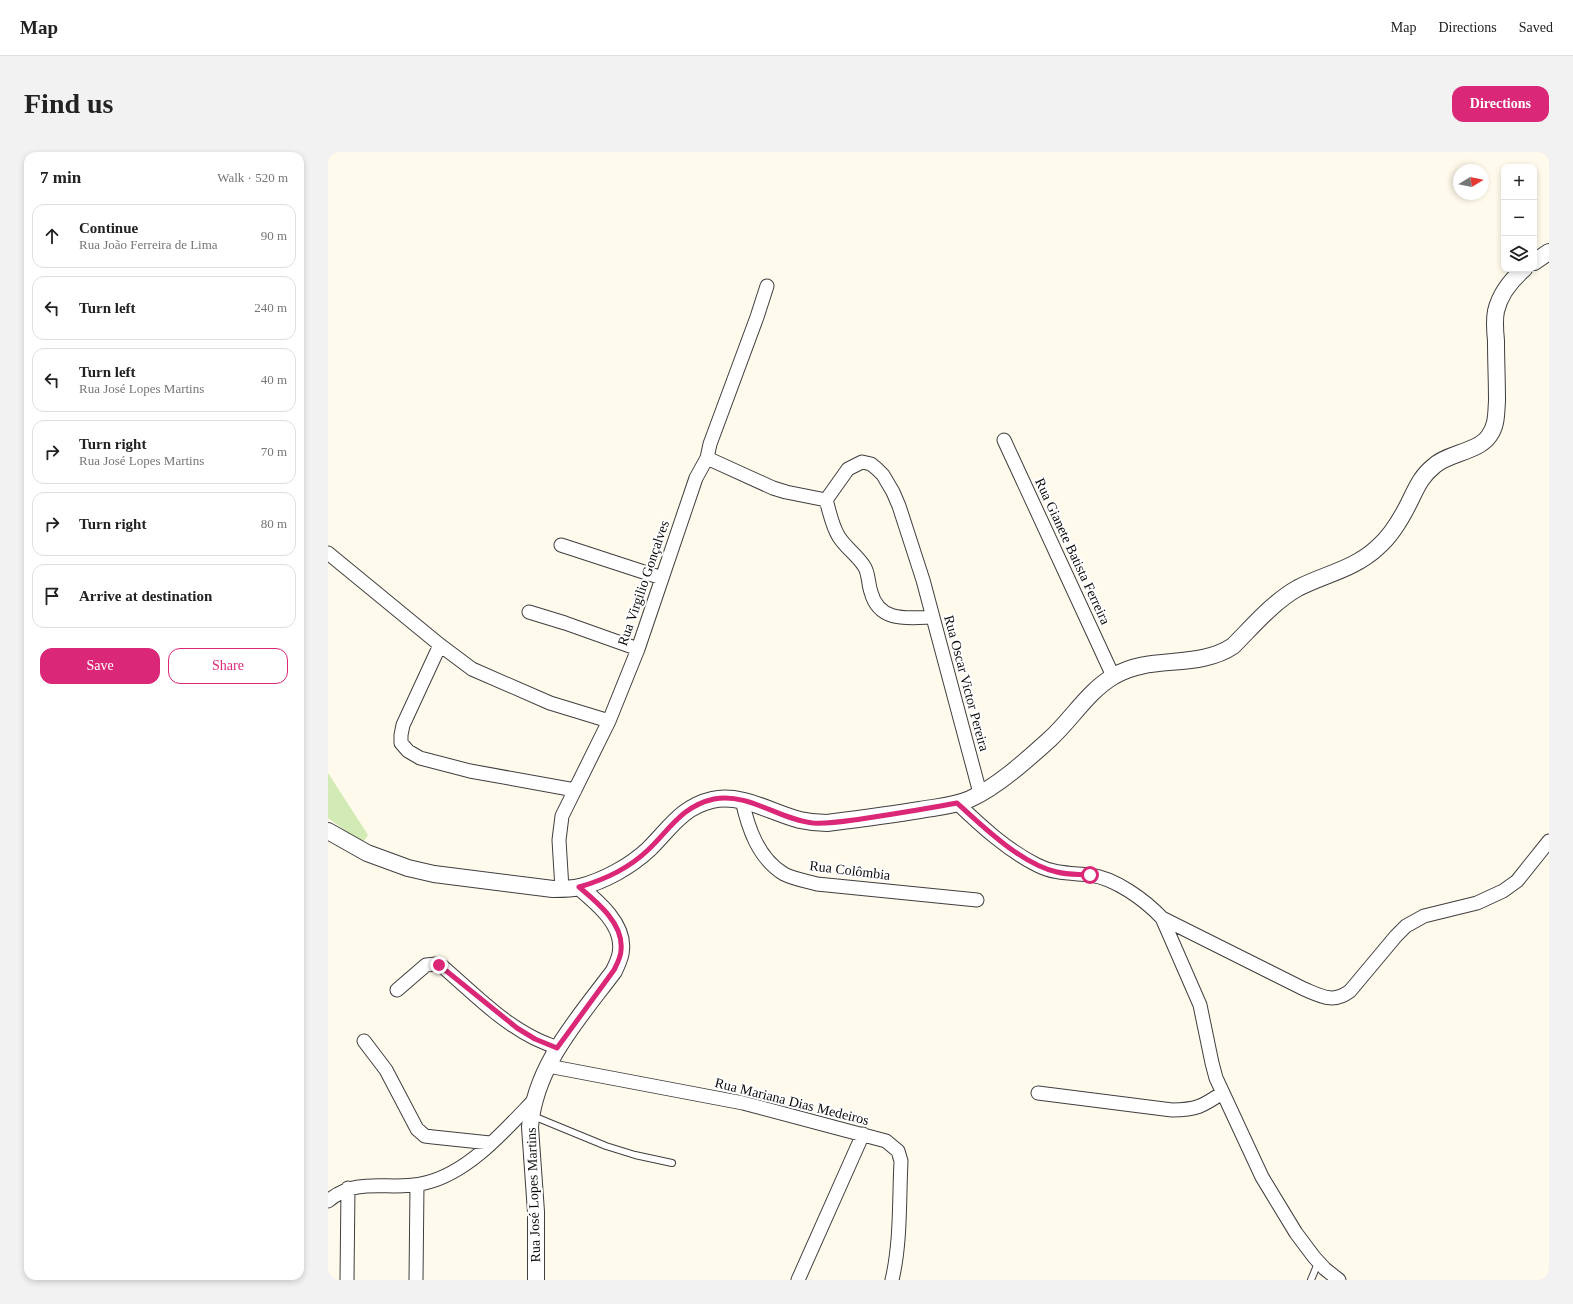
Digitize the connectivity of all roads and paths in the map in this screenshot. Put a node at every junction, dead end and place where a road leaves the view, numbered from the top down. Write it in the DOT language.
graph roads {
  1 [pos="1549,252"];
  2 [pos="1537,260"];
  3 [pos="1521,272"];
  4 [pos="767,286"];
  5 [pos="1004,440"];
  6 [pos="707,458"];
  7 [pos="826,500"];
  8 [pos="561,545"];
  9 [pos="328,553"];
  10 [pos="662,578"];
  11 [pos="529,612"];
  12 [pos="933,617"];
  13 [pos="440,645"];
  14 [pos="638,649"];
  15 [pos="1113,676"];
  16 [pos="609,721"];
  17 [pos="575,790"];
  18 [pos="980,793"];
  19 [pos="742,800"];
  20 [pos="957,803"];
  21 [pos="328,831"];
  22 [pos="1549,841"];
  23 [pos="579,887"];
  24 [pos="562,889"];
  25 [pos="977,900"];
  26 [pos="1162,918"];
  27 [pos="397,990"];
  28 [pos="364,1041"];
  29 [pos="557,1048"];
  30 [pos="548,1066"];
  31 [pos="1038,1093"];
  32 [pos="1222,1093"];
  33 [pos="536,1098"];
  34 [pos="531,1116"];
  35 [pos="863,1134"];
  36 [pos="490,1143"];
  37 [pos="672,1163"];
  38 [pos="417,1185"];
  39 [pos="348,1188"];
  40 [pos="328,1201"];
  41 [pos="1318,1263"];
  42 [pos="347,1280"];
  43 [pos="416,1280"];
  44 [pos="536,1280"];
  45 [pos="798,1280"];
  46 [pos="892,1280"];
  47 [pos="1312,1280"];
  48 [pos="1339,1280"];
  1 -- 2 [label="street"];
  3 -- 15 [label="street"];
  4 -- 6 [label="street, Rua Virgilio Gonçalves"];
  5 -- 15 [label="street, Rua Gianete Batista Ferreira"];
  6 -- 7 [label="street"];
  6 -- 10 [label="street, Rua Virgilio Gonçalves"];
  7 -- 12 [label="street"];
  7 -- 12 [label="street, Rua Oscar Victor Pereira"];
  8 -- 10 [label="street"];
  9 -- 13 [label="street"];
  10 -- 14 [label="street, Rua Virgilio Gonçalves"];
  11 -- 14 [label="street"];
  12 -- 18 [label="street, Rua Oscar Victor Pereira"];
  13 -- 16 [label="street"];
  13 -- 17 [label="street"];
  14 -- 16 [label="street, Rua Virgilio Gonçalves"];
  15 -- 18 [label="street"];
  16 -- 17 [label="street, Rua Virgilio Gonçalves"];
  17 -- 24 [label="street, Rua Virgilio Gonçalves"];
  18 -- 20 [label="street"];
  19 -- 20 [label="street"];
  19 -- 23 [label="street"];
  19 -- 25 [label="street, Rua Colômbia"];
  20 -- 26 [label="street"];
  21 -- 24 [label="street"];
  22 -- 26 [label="street"];
  23 -- 24 [label="street"];
  23 -- 29 [label="street, Rua José Lopes Martins"];
  26 -- 32 [label="street"];
  27 -- 29 [label="street"];
  28 -- 36 [label="street"];
  29 -- 30 [label="street, Rua José Lopes Martins"];
  30 -- 33 [label="street, Rua José Lopes Martins"];
  30 -- 35 [label="street, Rua Mariana Dias Medeiros"];
  31 -- 32 [label="street"];
  32 -- 41 [label="street"];
  33 -- 34 [label="street, Rua José Lopes Martins"];
  33 -- 36 [label="street"];
  34 -- 37 [label="lane"];
  34 -- 44 [label="street, Rua José Lopes Martins"];
  35 -- 45 [label="street"];
  35 -- 46 [label="street, Rua Mariana Dias Medeiros"];
  36 -- 38 [label="street"];
  38 -- 39 [label="street"];
  38 -- 43 [label="street"];
  39 -- 40 [label="street"];
  39 -- 42 [label="street"];
  41 -- 47 [label="lane"];
  41 -- 48 [label="street"];
}
